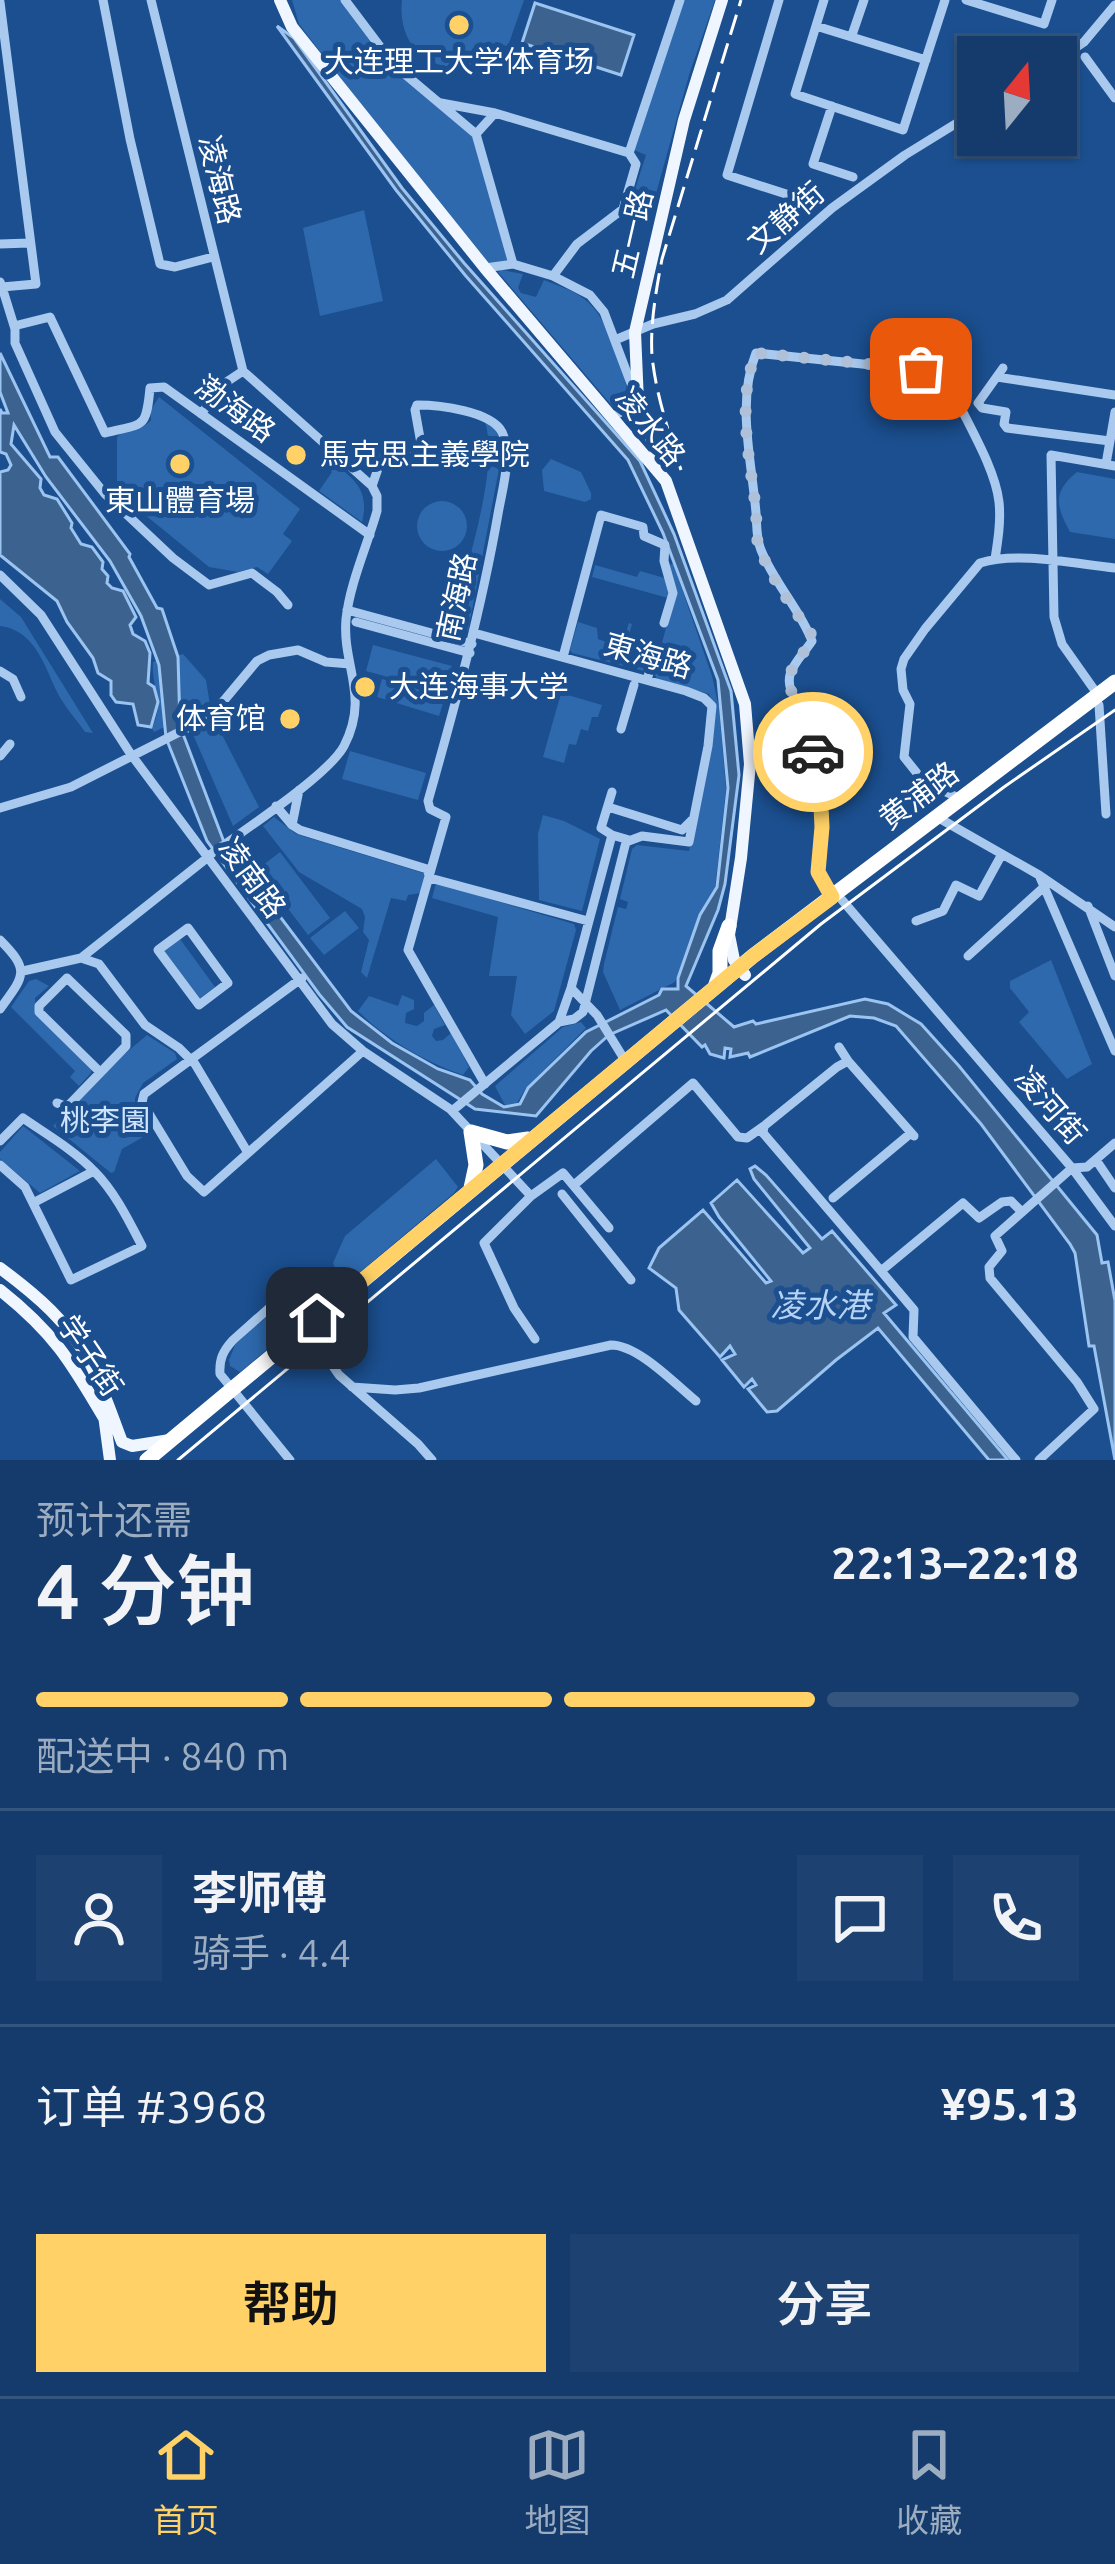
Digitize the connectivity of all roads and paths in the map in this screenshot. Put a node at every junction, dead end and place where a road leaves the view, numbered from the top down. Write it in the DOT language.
graph roads {
  1 [pos="103,0"];
  2 [pos="151,0"];
  3 [pos="280,0"];
  4 [pos="345,0"];
  5 [pos="680,0"];
  6 [pos="722,0"];
  7 [pos="779,0"];
  8 [pos="824,0"];
  9 [pos="864,0"];
  10 [pos="944,0"];
  11 [pos="1020,0"];
  12 [pos="1052,0"];
  13 [pos="0,2"];
  14 [pos="974,2"];
  15 [pos="1115,4"];
  16 [pos="1015,16"];
  17 [pos="816,26"];
  18 [pos="852,35"];
  19 [pos="1077,47"];
  20 [pos="1085,57"];
  21 [pos="926,60"];
  22 [pos="5,64"];
  23 [pos="1115,98"];
  24 [pos="436,102"];
  25 [pos="832,106"];
  26 [pos="495,113"];
  27 [pos="957,123"];
  28 [pos="476,134"];
  29 [pos="629,153"];
  30 [pos="853,177"];
  31 [pos="817,203"];
  32 [pos="29,243"];
  33 [pos="0,244"];
  34 [pos="213,256"];
  35 [pos="513,264"];
  36 [pos="485,268"];
  37 [pos="553,276"];
  38 [pos="1,284"];
  39 [pos="14,326"];
  40 [pos="635,332"];
  41 [pos="615,340"];
  42 [pos="243,371"];
  43 [pos="1115,394"];
  44 [pos="638,402"];
  45 [pos="201,414"];
  46 [pos="613,417"];
  47 [pos="1114,419"];
  48 [pos="649,434"];
  49 [pos="1110,440"];
  50 [pos="634,443"];
  51 [pos="1111,465"];
  52 [pos="666,481"];
  53 [pos="372,486"];
  54 [pos="370,535"];
  55 [pos="995,559"];
  56 [pos="1051,561"];
  57 [pos="1115,568"];
  58 [pos="0,575"];
  59 [pos="288,604"];
  60 [pos="347,610"];
  61 [pos="356,622"];
  62 [pos="664,623"];
  63 [pos="472,644"];
  64 [pos="655,652"];
  65 [pos="563,657"];
  66 [pos="350,664"];
  67 [pos="0,671"];
  68 [pos="647,680"];
  69 [pos="1115,682"];
  70 [pos="634,685"];
  71 [pos="21,697"];
  72 [pos="1104,698"];
  73 [pos="620,729"];
  74 [pos="10,744"];
  75 [pos="0,756"];
  76 [pos="133,758"];
  77 [pos="301,787"];
  78 [pos="612,792"];
  79 [pos="961,799"];
  80 [pos="276,806"];
  81 [pos="608,807"];
  82 [pos="0,808"];
  83 [pos="1106,814"];
  84 [pos="695,815"];
  85 [pos="941,819"];
  86 [pos="292,825"];
  87 [pos="612,835"];
  88 [pos="629,840"];
  89 [pos="1002,854"];
  90 [pos="210,856"];
  91 [pos="600,875"];
  92 [pos="430,878"];
  93 [pos="616,879"];
  94 [pos="1042,881"];
  95 [pos="837,900"];
  96 [pos="1088,906"];
  97 [pos="606,915"];
  98 [pos="588,921"];
  99 [pos="916,921"];
  100 [pos="729,926"];
  101 [pos="1115,927"];
  102 [pos="188,928"];
  103 [pos="0,940"];
  104 [pos="768,945"];
  105 [pos="968,956"];
  106 [pos="81,958"];
  107 [pos="23,970"];
  108 [pos="593,970"];
  109 [pos="742,971"];
  110 [pos="1115,976"];
  111 [pos="300,980"];
  112 [pos="571,988"];
  113 [pos="713,993"];
  114 [pos="585,1001"];
  115 [pos="0,1009"];
  116 [pos="559,1022"];
  117 [pos="676,1026"];
  118 [pos="839,1046"];
  119 [pos="363,1051"];
  120 [pos="1115,1051"];
  121 [pos="191,1060"];
  122 [pos="848,1061"];
  123 [pos="626,1062"];
  124 [pos="100,1072"];
  125 [pos="483,1084"];
  126 [pos="57,1103"];
  127 [pos="456,1107"];
  128 [pos="7,1125"];
  129 [pos="764,1126"];
  130 [pos="471,1132"];
  131 [pos="536,1136"];
  132 [pos="0,1141"];
  133 [pos="1115,1143"];
  134 [pos="248,1153"];
  135 [pos="1096,1160"];
  136 [pos="0,1165"];
  137 [pos="504,1169"];
  138 [pos="94,1171"];
  139 [pos="1069,1174"];
  140 [pos="574,1185"];
  141 [pos="1115,1188"];
  142 [pos="469,1192"];
  143 [pos="562,1194"];
  144 [pos="531,1196"];
  145 [pos="833,1198"];
  146 [pos="33,1203"];
  147 [pos="1025,1207"];
  148 [pos="1115,1226"];
  149 [pos="609,1228"];
  150 [pos="881,1271"];
  151 [pos="326,1274"];
  152 [pos="0,1278"];
  153 [pos="631,1280"];
  154 [pos="334,1295"];
  155 [pos="311,1335"];
  156 [pos="535,1339"];
  157 [pos="352,1387"];
  158 [pos="236,1391"];
  159 [pos="696,1400"];
  160 [pos="171,1439"];
  161 [pos="106,1460"];
  162 [pos="128,1460"];
  163 [pos="147,1460"];
  164 [pos="162,1460"];
  165 [pos="290,1460"];
  166 [pos="432,1460"];
  167 [pos="1016,1460"];
  168 [pos="1039,1460"];
  1 -- 34 [label="street"];
  2 -- 34 [label="street, 凌海路"];
  3 -- 36 [label="main road, 凌水路"];
  4 -- 24 [label="street"];
  5 -- 29 [label="street"];
  6 -- 40 [label="main road, 五一路"];
  7 -- 31 [label="street"];
  8 -- 17 [label="street"];
  9 -- 18 [label="street"];
  10 -- 21 [label="street"];
  11 -- 16 [label="street"];
  12 -- 16 [label="street"];
  13 -- 22 [label="street"];
  14 -- 16 [label="street"];
  15 -- 19 [label="street"];
  17 -- 18 [label="street"];
  17 -- 25 [label="street"];
  18 -- 21 [label="street"];
  20 -- 23 [label="street"];
  21 -- 25 [label="street"];
  22 -- 32 [label="street"];
  24 -- 26 [label="street"];
  24 -- 28 [label="street"];
  25 -- 30 [label="street"];
  26 -- 28 [label="street"];
  26 -- 29 [label="street"];
  27 -- 40 [label="street, 文静街"];
  28 -- 35 [label="street"];
  29 -- 37 [label="street"];
  32 -- 33 [label="street"];
  32 -- 38 [label="street"];
  34 -- 42 [label="street, 凌海路"];
  35 -- 36 [label="street"];
  35 -- 37 [label="street"];
  36 -- 46 [label="main road, 凌水路"];
  37 -- 41 [label="street"];
  38 -- 39 [label="street"];
  39 -- 45 [label="street, 渤海路"];
  39 -- 59 [label="street"];
  40 -- 41 [label="street, 文静街"];
  40 -- 44 [label="main road, 五一路"];
  41 -- 44 [label="street"];
  42 -- 45 [label="street"];
  42 -- 53 [label="street"];
  43 -- 49 [label="street"];
  44 -- 46 [label="street"];
  44 -- 48 [label="main road, 五一路"];
  45 -- 54 [label="street, 渤海路"];
  46 -- 50 [label="main road, 凌水路"];
  47 -- 49 [label="street"];
  48 -- 50 [label="street"];
  48 -- 52 [label="main road, 五一路"];
  49 -- 51 [label="street"];
  50 -- 52 [label="main road, 凌水路"];
  51 -- 56 [label="street"];
  52 -- 100 [label="main road, 凌水路"];
  53 -- 54 [label="street"];
  53 -- 63 [label="street, 南海路"];
  54 -- 60 [label="street"];
  55 -- 56 [label="street"];
  55 -- 79 [label="street"];
  55 -- 95 [label="street"];
  56 -- 57 [label="street"];
  56 -- 72 [label="street"];
  58 -- 76 [label="street, 凌南路"];
  60 -- 63 [label="street"];
  60 -- 66 [label="street"];
  61 -- 63 [label="street"];
  62 -- 65 [label="street"];
  63 -- 65 [label="street, 東海路"];
  63 -- 92 [label="street, 南海路"];
  64 -- 68 [label="street"];
  65 -- 68 [label="street, 東海路"];
  66 -- 76 [label="street"];
  66 -- 77 [label="street"];
  67 -- 71 [label="street"];
  68 -- 84 [label="street, 東海路"];
  69 -- 72 [label="highway, 黄浦路"];
  70 -- 73 [label="street"];
  72 -- 79 [label="highway, 黄浦路"];
  72 -- 83 [label="street"];
  72 -- 85 [label="highway, 黄浦路"];
  74 -- 75 [label="street"];
  76 -- 82 [label="street"];
  76 -- 90 [label="street, 凌南路"];
  77 -- 80 [label="street"];
  77 -- 86 [label="street"];
  78 -- 81 [label="street"];
  79 -- 85 [label="highway, 黄浦路"];
  80 -- 86 [label="street"];
  80 -- 90 [label="street"];
  81 -- 84 [label="street"];
  81 -- 87 [label="street"];
  84 -- 88 [label="street"];
  85 -- 89 [label="street"];
  85 -- 95 [label="highway, 黄浦路"];
  86 -- 92 [label="street"];
  87 -- 88 [label="street"];
  87 -- 91 [label="street"];
  88 -- 93 [label="street"];
  89 -- 94 [label="street"];
  89 -- 99 [label="street"];
  90 -- 106 [label="street"];
  90 -- 111 [label="street, 凌南路"];
  91 -- 93 [label="street"];
  91 -- 98 [label="street"];
  92 -- 98 [label="street"];
  92 -- 125 [label="street, 南海路"];
  93 -- 97 [label="street"];
  94 -- 96 [label="street"];
  94 -- 105 [label="street"];
  94 -- 120 [label="street"];
  95 -- 104 [label="highway, 黄浦路"];
  95 -- 109 [label="highway, 黄浦路"];
  95 -- 139 [label="street, 凌河街"];
  96 -- 101 [label="street"];
  96 -- 110 [label="street"];
  97 -- 98 [label="street"];
  97 -- 108 [label="street"];
  98 -- 108 [label="street"];
  98 -- 112 [label="street"];
  100 -- 104 [label="highway"];
  100 -- 109 [label="main road, 凌水路"];
  100 -- 113 [label="highway"];
  102 -- 102 [label="street"];
  103 -- 107 [label="street"];
  104 -- 109 [label="highway, 黄浦路"];
  106 -- 107 [label="street"];
  106 -- 121 [label="street"];
  107 -- 115 [label="street"];
  108 -- 114 [label="street"];
  109 -- 113 [label="highway, 黄浦路"];
  111 -- 119 [label="street, 凌南路"];
  111 -- 121 [label="street"];
  112 -- 114 [label="street"];
  112 -- 116 [label="street"];
  113 -- 117 [label="highway, 黄浦路"];
  114 -- 116 [label="street"];
  114 -- 123 [label="street"];
  116 -- 125 [label="street"];
  117 -- 123 [label="highway, 黄浦路"];
  117 -- 137 [label="highway, 黄浦路"];
  118 -- 122 [label="street"];
  119 -- 127 [label="street, 凌南路"];
  119 -- 134 [label="street"];
  121 -- 134 [label="street"];
  121 -- 134 [label="street"];
  122 -- 129 [label="street"];
  122 -- 145 [label="street"];
  123 -- 131 [label="highway, 黄浦路"];
  124 -- 124 [label="street"];
  124 -- 126 [label="street"];
  125 -- 127 [label="street"];
  127 -- 130 [label="street, 凌南路"];
  128 -- 132 [label="street"];
  128 -- 138 [label="street"];
  129 -- 140 [label="street"];
  129 -- 150 [label="street"];
  130 -- 131 [label="highway"];
  130 -- 137 [label="street, 凌南路"];
  130 -- 142 [label="highway"];
  131 -- 137 [label="highway, 黄浦路"];
  133 -- 135 [label="street"];
  135 -- 139 [label="street"];
  135 -- 141 [label="street"];
  136 -- 146 [label="street"];
  137 -- 142 [label="highway, 黄浦路"];
  137 -- 144 [label="street, 凌南路"];
  137 -- 155 [label="highway, 黄浦路"];
  138 -- 146 [label="street"];
  138 -- 146 [label="street"];
  139 -- 147 [label="street"];
  139 -- 148 [label="street, 凌河街"];
  140 -- 144 [label="street"];
  140 -- 149 [label="street"];
  142 -- 154 [label="highway, 黄浦路"];
  143 -- 153 [label="street"];
  144 -- 156 [label="street"];
  147 -- 150 [label="street"];
  147 -- 168 [label="street"];
  150 -- 167 [label="street"];
  151 -- 154 [label="street"];
  152 -- 160 [label="main road, 学子街"];
  152 -- 161 [label="main road"];
  152 -- 162 [label="main road, 学子街"];
  154 -- 158 [label="highway, 黄浦路"];
  154 -- 158 [label="street"];
  155 -- 157 [label="street"];
  155 -- 158 [label="highway, 黄浦路"];
  157 -- 159 [label="street"];
  157 -- 166 [label="street"];
  158 -- 160 [label="highway, 黄浦路"];
  158 -- 164 [label="highway, 黄浦路"];
  158 -- 165 [label="street"];
  160 -- 163 [label="highway, 黄浦路"];
}
